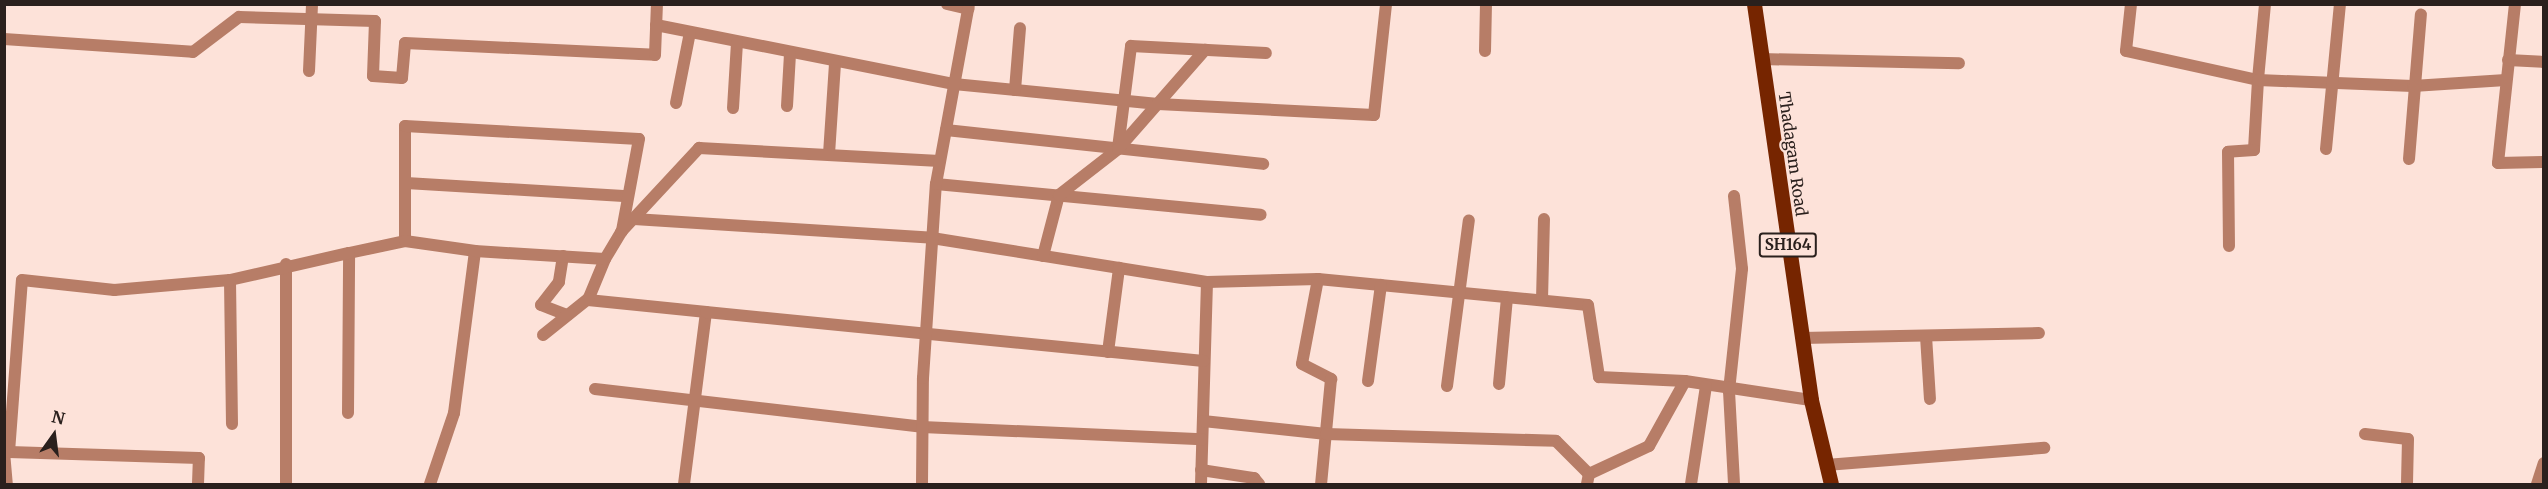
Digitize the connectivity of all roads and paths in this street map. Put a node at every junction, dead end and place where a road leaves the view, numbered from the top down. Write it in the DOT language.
graph roads {
  1 [pos="312,4"];
  2 [pos="657,4"];
  3 [pos="948,4"];
  4 [pos="1386,4"];
  5 [pos="1486,4"];
  6 [pos="1754,4"];
  7 [pos="2131,4"];
  8 [pos="2265,4"];
  9 [pos="2340,4"];
  10 [pos="2515,4"];
  11 [pos="968,7"];
  12 [pos="2421,14"];
  13 [pos="311,19"];
  14 [pos="656,25"];
  15 [pos="1020,28"];
  16 [pos="690,32"];
  17 [pos="4,39"];
  18 [pos="737,43"];
  19 [pos="1205,50"];
  20 [pos="1485,51"];
  21 [pos="1266,53"];
  22 [pos="790,54"];
  23 [pos="1761,59"];
  24 [pos="2508,60"];
  25 [pos="2544,62"];
  26 [pos="835,63"];
  27 [pos="1959,63"];
  28 [pos="309,71"];
  29 [pos="2258,80"];
  30 [pos="2506,80"];
  31 [pos="2331,82"];
  32 [pos="954,84"];
  33 [pos="2412,86"];
  34 [pos="1015,90"];
  35 [pos="1124,101"];
  36 [pos="676,103"];
  37 [pos="1158,104"];
  38 [pos="787,106"];
  39 [pos="733,108"];
  40 [pos="946,130"];
  41 [pos="2326,148"];
  42 [pos="1118,149"];
  43 [pos="829,154"];
  44 [pos="2409,159"];
  45 [pos="940,161"];
  46 [pos="2544,162"];
  47 [pos="1263,164"];
  48 [pos="406,183"];
  49 [pos="936,184"];
  50 [pos="1059,195"];
  51 [pos="628,196"];
  52 [pos="1734,196"];
  53 [pos="1261,215"];
  54 [pos="633,219"];
  55 [pos="1544,219"];
  56 [pos="1469,220"];
  57 [pos="621,232"];
  58 [pos="932,238"];
  59 [pos="405,241"];
  60 [pos="2229,246"];
  61 [pos="475,251"];
  62 [pos="349,253"];
  63 [pos="563,256"];
  64 [pos="1043,256"];
  65 [pos="605,259"];
  66 [pos="286,264"];
  67 [pos="1119,268"];
  68 [pos="1318,279"];
  69 [pos="230,280"];
  70 [pos="1207,282"];
  71 [pos="1382,285"];
  72 [pos="1459,292"];
  73 [pos="1507,297"];
  74 [pos="588,299"];
  75 [pos="1542,300"];
  76 [pos="706,312"];
  77 [pos="567,315"];
  78 [pos="926,333"];
  79 [pos="2040,333"];
  80 [pos="543,334"];
  81 [pos="1926,336"];
  82 [pos="1802,338"];
  83 [pos="1108,352"];
  84 [pos="1204,361"];
  85 [pos="1368,381"];
  86 [pos="1685,381"];
  87 [pos="1499,384"];
  88 [pos="1447,386"];
  89 [pos="1706,386"];
  90 [pos="596,389"];
  91 [pos="1729,391"];
  92 [pos="1930,399"];
  93 [pos="1811,400"];
  94 [pos="697,401"];
  95 [pos="348,413"];
  96 [pos="1203,421"];
  97 [pos="232,424"];
  98 [pos="922,427"];
  99 [pos="1326,434"];
  100 [pos="2365,434"];
  101 [pos="1202,439"];
  102 [pos="2044,448"];
  103 [pos="7,452"];
  104 [pos="2544,463"];
  105 [pos="1826,465"];
  106 [pos="1201,470"];
  107 [pos="1588,479"];
  108 [pos="6,484"];
  109 [pos="198,484"];
  110 [pos="286,484"];
  111 [pos="430,484"];
  112 [pos="684,484"];
  113 [pos="922,484"];
  114 [pos="1201,484"];
  115 [pos="1259,484"];
  116 [pos="1321,484"];
  117 [pos="1691,484"];
  118 [pos="1734,484"];
  119 [pos="1831,484"];
  120 [pos="2407,484"];
  121 [pos="2537,484"];
  1 -- 13 [label="street"];
  2 -- 14 [label="street"];
  3 -- 11 [label="street"];
  4 -- 37 [label="street"];
  5 -- 20 [label="street"];
  6 -- 23 [label="main road, Thadagam Road / SH164"];
  7 -- 29 [label="street"];
  8 -- 29 [label="street"];
  9 -- 31 [label="street"];
  10 -- 24 [label="street"];
  11 -- 32 [label="street"];
  12 -- 33 [label="street"];
  13 -- 14 [label="street"];
  13 -- 17 [label="street"];
  13 -- 28 [label="street"];
  14 -- 16 [label="street"];
  15 -- 34 [label="street"];
  16 -- 18 [label="street"];
  16 -- 36 [label="street"];
  18 -- 22 [label="street"];
  18 -- 39 [label="street"];
  19 -- 21 [label="street"];
  19 -- 35 [label="street"];
  19 -- 37 [label="street"];
  22 -- 26 [label="street"];
  22 -- 38 [label="street"];
  23 -- 27 [label="street"];
  23 -- 82 [label="main road, Thadagam Road / SH164"];
  24 -- 25 [label="street"];
  24 -- 30 [label="street"];
  26 -- 32 [label="street"];
  26 -- 43 [label="street"];
  29 -- 31 [label="street"];
  29 -- 60 [label="street"];
  30 -- 33 [label="street"];
  30 -- 46 [label="street"];
  31 -- 33 [label="street"];
  31 -- 41 [label="street"];
  32 -- 34 [label="street"];
  32 -- 40 [label="street"];
  33 -- 44 [label="street"];
  34 -- 35 [label="street"];
  35 -- 37 [label="street"];
  35 -- 42 [label="street"];
  37 -- 42 [label="street"];
  40 -- 42 [label="street"];
  40 -- 45 [label="street"];
  42 -- 47 [label="street"];
  42 -- 50 [label="street"];
  43 -- 45 [label="street"];
  43 -- 54 [label="street"];
  45 -- 49 [label="street"];
  48 -- 51 [label="street"];
  48 -- 51 [label="street"];
  48 -- 59 [label="street"];
  49 -- 50 [label="street"];
  49 -- 58 [label="street"];
  50 -- 53 [label="street"];
  50 -- 64 [label="street"];
  51 -- 57 [label="street"];
  52 -- 91 [label="street"];
  54 -- 57 [label="street"];
  54 -- 58 [label="street"];
  55 -- 75 [label="street"];
  56 -- 72 [label="street"];
  57 -- 65 [label="street"];
  58 -- 64 [label="street"];
  58 -- 78 [label="street"];
  59 -- 61 [label="street"];
  59 -- 62 [label="street"];
  61 -- 63 [label="street"];
  61 -- 111 [label="street"];
  62 -- 66 [label="street"];
  62 -- 95 [label="street"];
  63 -- 65 [label="street"];
  63 -- 77 [label="street"];
  64 -- 67 [label="street"];
  65 -- 74 [label="street"];
  66 -- 69 [label="street"];
  66 -- 110 [label="street"];
  67 -- 70 [label="street"];
  67 -- 83 [label="street"];
  68 -- 70 [label="street"];
  68 -- 71 [label="street"];
  68 -- 99 [label="street"];
  69 -- 97 [label="street"];
  69 -- 103 [label="street"];
  70 -- 84 [label="street"];
  71 -- 72 [label="street"];
  71 -- 85 [label="street"];
  72 -- 73 [label="street"];
  72 -- 88 [label="street"];
  73 -- 75 [label="street"];
  73 -- 87 [label="street"];
  74 -- 76 [label="street"];
  74 -- 77 [label="street"];
  75 -- 86 [label="street"];
  76 -- 78 [label="street"];
  76 -- 94 [label="street"];
  77 -- 80 [label="street"];
  78 -- 83 [label="street"];
  78 -- 98 [label="street"];
  79 -- 81 [label="street"];
  81 -- 82 [label="street"];
  81 -- 92 [label="street"];
  82 -- 93 [label="main road, Thadagam Road / SH164"];
  83 -- 84 [label="street"];
  84 -- 96 [label="street"];
  86 -- 89 [label="street"];
  86 -- 107 [label="street"];
  89 -- 91 [label="street"];
  89 -- 117 [label="street"];
  90 -- 94 [label="street"];
  91 -- 93 [label="street"];
  91 -- 118 [label="street"];
  93 -- 105 [label="main road, Thadagam Road / SH164"];
  94 -- 98 [label="street"];
  94 -- 112 [label="street"];
  96 -- 99 [label="street"];
  96 -- 101 [label="street"];
  98 -- 101 [label="street"];
  98 -- 113 [label="street"];
  99 -- 107 [label="street"];
  99 -- 116 [label="street"];
  100 -- 120 [label="street"];
  101 -- 106 [label="street"];
  102 -- 105 [label="street"];
  103 -- 108 [label="street"];
  103 -- 109 [label="street"];
  104 -- 121 [label="street"];
  105 -- 119 [label="main road, Thadagam Road / SH164"];
  106 -- 114 [label="street"];
  106 -- 115 [label="street"];
}
